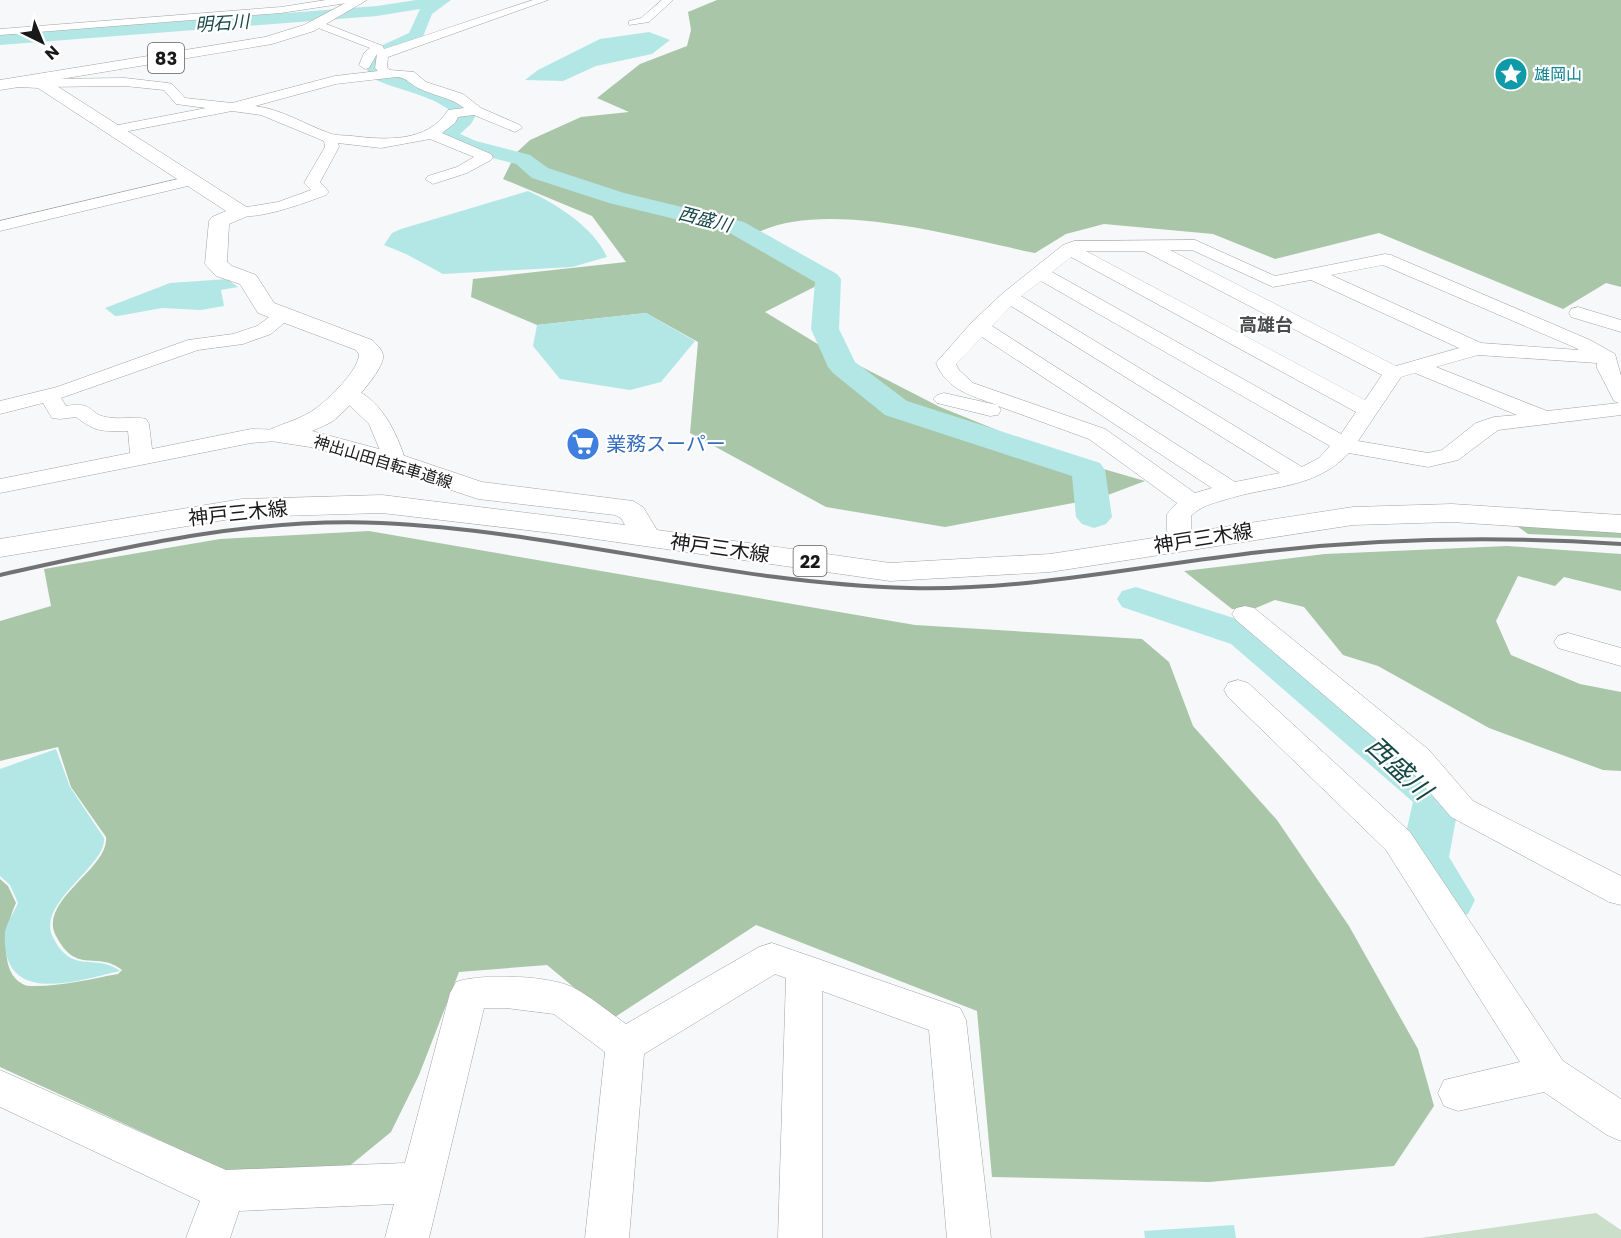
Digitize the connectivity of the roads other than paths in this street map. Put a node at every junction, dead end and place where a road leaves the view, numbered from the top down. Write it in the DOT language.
graph roads {
  1 [pos="543,0"];
  2 [pos="668,0"];
  3 [pos="354,1"];
  4 [pos="323,21"];
  5 [pos="633,23"];
  6 [pos="0,32"];
  7 [pos="386,73"];
  8 [pos="365,75"];
  9 [pos="41,83"];
  10 [pos="9,84"];
  11 [pos="230,107"];
  12 [pos="476,111"];
  13 [pos="515,128"];
  14 [pos="113,130"];
  15 [pos="431,134"];
  16 [pos="330,139"];
  17 [pos="433,179"];
  18 [pos="191,181"];
  19 [pos="242,212"];
  20 [pos="0,226"];
  21 [pos="1147,245"];
  22 [pos="1069,249"];
  23 [pos="1039,272"];
  24 [pos="1313,274"];
  25 [pos="1009,297"];
  26 [pos="1621,311"];
  27 [pos="283,316"];
  28 [pos="979,326"];
  29 [pos="1621,326"];
  30 [pos="1477,349"];
  31 [pos="1615,359"];
  32 [pos="1415,366"];
  33 [pos="1394,373"];
  34 [pos="347,393"];
  35 [pos="49,396"];
  36 [pos="1621,397"];
  37 [pos="944,399"];
  38 [pos="0,408"];
  39 [pos="1621,409"];
  40 [pos="1369,411"];
  41 [pos="1546,418"];
  42 [pos="281,435"];
  43 [pos="1344,445"];
  44 [pos="1114,448"];
  45 [pos="142,458"];
  46 [pos="395,462"];
  47 [pos="1301,476"];
  48 [pos="0,486"];
  49 [pos="1231,490"];
  50 [pos="1192,502"];
  51 [pos="1621,524"];
  52 [pos="643,533"];
  53 [pos="1188,540"];
  54 [pos="3,548"];
  55 [pos="1245,614"];
  56 [pos="1568,642"];
  57 [pos="1620,651"];
  58 [pos="1238,690"];
  59 [pos="1621,892"];
  60 [pos="804,970"];
  61 [pos="625,1046"];
  62 [pos="1550,1073"];
  63 [pos="0,1088"];
  64 [pos="1458,1093"];
  65 [pos="1621,1122"];
  66 [pos="420,1183"];
  67 [pos="225,1191"];
  68 [pos="208,1238"];
  69 [pos="407,1238"];
  70 [pos="607,1238"];
  71 [pos="800,1238"];
  72 [pos="969,1238"];
  1 -- 7 [label="street"];
  2 -- 5 [label="street"];
  3 -- 4 [label="main road, 83"];
  3 -- 6 [label="street"];
  4 -- 8 [label="street"];
  4 -- 10 [label="main road, 83"];
  7 -- 8 [label="street"];
  7 -- 12 [label="street"];
  8 -- 11 [label="street"];
  9 -- 10 [label="main road"];
  9 -- 11 [label="street"];
  9 -- 14 [label="main road"];
  11 -- 14 [label="street"];
  11 -- 16 [label="street"];
  12 -- 13 [label="street"];
  12 -- 15 [label="street"];
  14 -- 18 [label="main road"];
  15 -- 16 [label="street"];
  15 -- 17 [label="street"];
  16 -- 19 [label="street"];
  18 -- 19 [label="main road"];
  18 -- 20 [label="street"];
  19 -- 27 [label="main road, 神出山田自転車道線"];
  21 -- 22 [label="street"];
  21 -- 24 [label="street"];
  21 -- 33 [label="street"];
  22 -- 23 [label="street"];
  22 -- 40 [label="street"];
  23 -- 25 [label="street"];
  23 -- 43 [label="street"];
  24 -- 30 [label="street"];
  24 -- 31 [label="street"];
  25 -- 28 [label="street"];
  25 -- 47 [label="street"];
  26 -- 29 [label="street"];
  27 -- 34 [label="main road, 神出山田自転車道線"];
  27 -- 35 [label="street"];
  28 -- 44 [label="street"];
  28 -- 49 [label="street"];
  30 -- 31 [label="street"];
  30 -- 32 [label="street"];
  31 -- 36 [label="street"];
  32 -- 33 [label="street"];
  32 -- 41 [label="street"];
  33 -- 40 [label="street"];
  34 -- 42 [label="main road, 神出山田自転車道線"];
  34 -- 46 [label="street"];
  35 -- 38 [label="street"];
  35 -- 45 [label="street"];
  37 -- 44 [label="street"];
  39 -- 41 [label="street"];
  40 -- 43 [label="street"];
  41 -- 43 [label="street"];
  42 -- 45 [label="street"];
  42 -- 46 [label="main road, 神出山田自転車道線"];
  43 -- 47 [label="street"];
  44 -- 50 [label="street"];
  45 -- 48 [label="street"];
  46 -- 52 [label="main road, 神出山田自転車道線"];
  47 -- 49 [label="street"];
  49 -- 50 [label="street"];
  50 -- 53 [label="street"];
  51 -- 53 [label="main road, 神戸三木線 / 22"];
  52 -- 53 [label="main road, 神戸三木線 / 22"];
  52 -- 54 [label="main road, 神戸三木線 / 22"];
  55 -- 59 [label="street"];
  56 -- 57 [label="street"];
  58 -- 62 [label="street"];
  60 -- 61 [label="street"];
  60 -- 71 [label="street"];
  60 -- 72 [label="street"];
  61 -- 66 [label="street"];
  61 -- 70 [label="street"];
  62 -- 64 [label="street"];
  62 -- 65 [label="street"];
  63 -- 67 [label="street"];
  66 -- 67 [label="street"];
  66 -- 69 [label="street"];
  67 -- 68 [label="street"];
}
